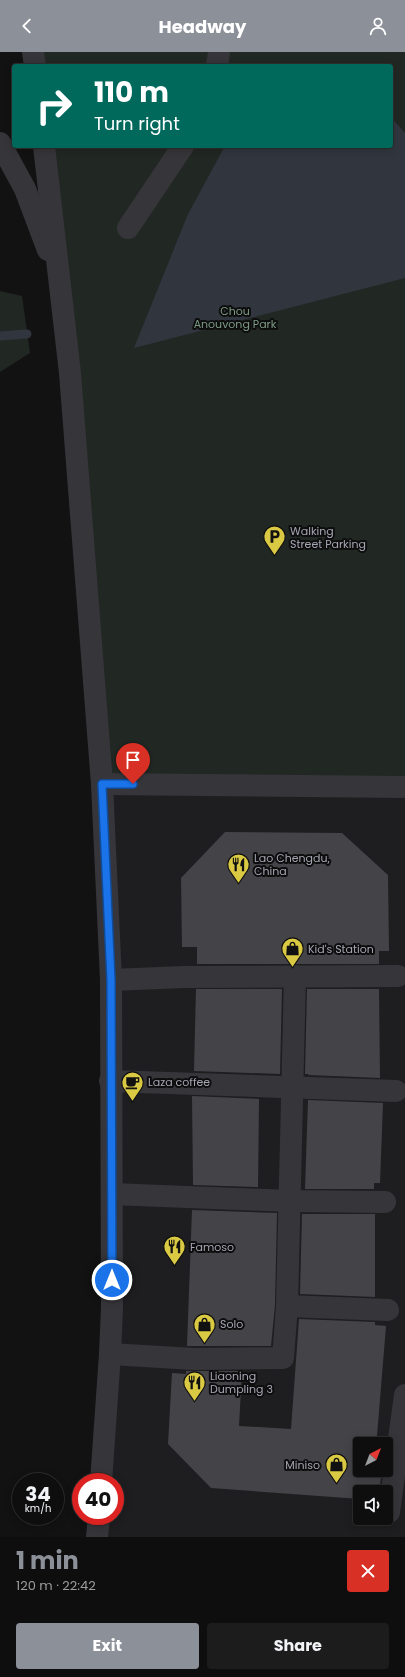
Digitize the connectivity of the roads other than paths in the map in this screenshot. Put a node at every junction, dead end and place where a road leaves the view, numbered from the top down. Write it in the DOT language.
graph roads {
  1 [pos="33,52"];
  2 [pos="219,52"];
  3 [pos="35,64"];
  4 [pos="217,64"];
  5 [pos="0,143"];
  6 [pos="44,148"];
  7 [pos="182,148"];
  8 [pos="128,228"];
  9 [pos="60,284"];
  10 [pos="102,784"];
  11 [pos="405,787"];
  12 [pos="295,976"];
  13 [pos="398,976"];
  14 [pos="111,980"];
  15 [pos="110,1081"];
  16 [pos="293,1087"];
  17 [pos="396,1091"];
  18 [pos="112,1194"];
  19 [pos="289,1201"];
  20 [pos="385,1202"];
  21 [pos="287,1306"];
  22 [pos="388,1310"];
  23 [pos="110,1354"];
  24 [pos="405,1395"];
  25 [pos="102,1473"];
  26 [pos="393,1485"];
  27 [pos="98,1525"];
  28 [pos="97,1537"];
  1 -- 3 [label="street"];
  2 -- 4 [label="street"];
  5 -- 9 [label="street"];
  6 -- 9 [label="street"];
  7 -- 8 [label="street"];
  9 -- 10 [label="street"];
  10 -- 11 [label="street"];
  10 -- 14 [label="street"];
  12 -- 13 [label="street"];
  12 -- 14 [label="street"];
  12 -- 16 [label="street"];
  14 -- 15 [label="street"];
  15 -- 16 [label="street"];
  15 -- 18 [label="street"];
  16 -- 17 [label="street"];
  16 -- 19 [label="street"];
  18 -- 19 [label="street"];
  18 -- 23 [label="street"];
  19 -- 20 [label="street"];
  19 -- 21 [label="street"];
  21 -- 22 [label="street"];
  21 -- 23 [label="street"];
  23 -- 25 [label="street"];
  24 -- 26 [label="street"];
  27 -- 28 [label="street"];
}
